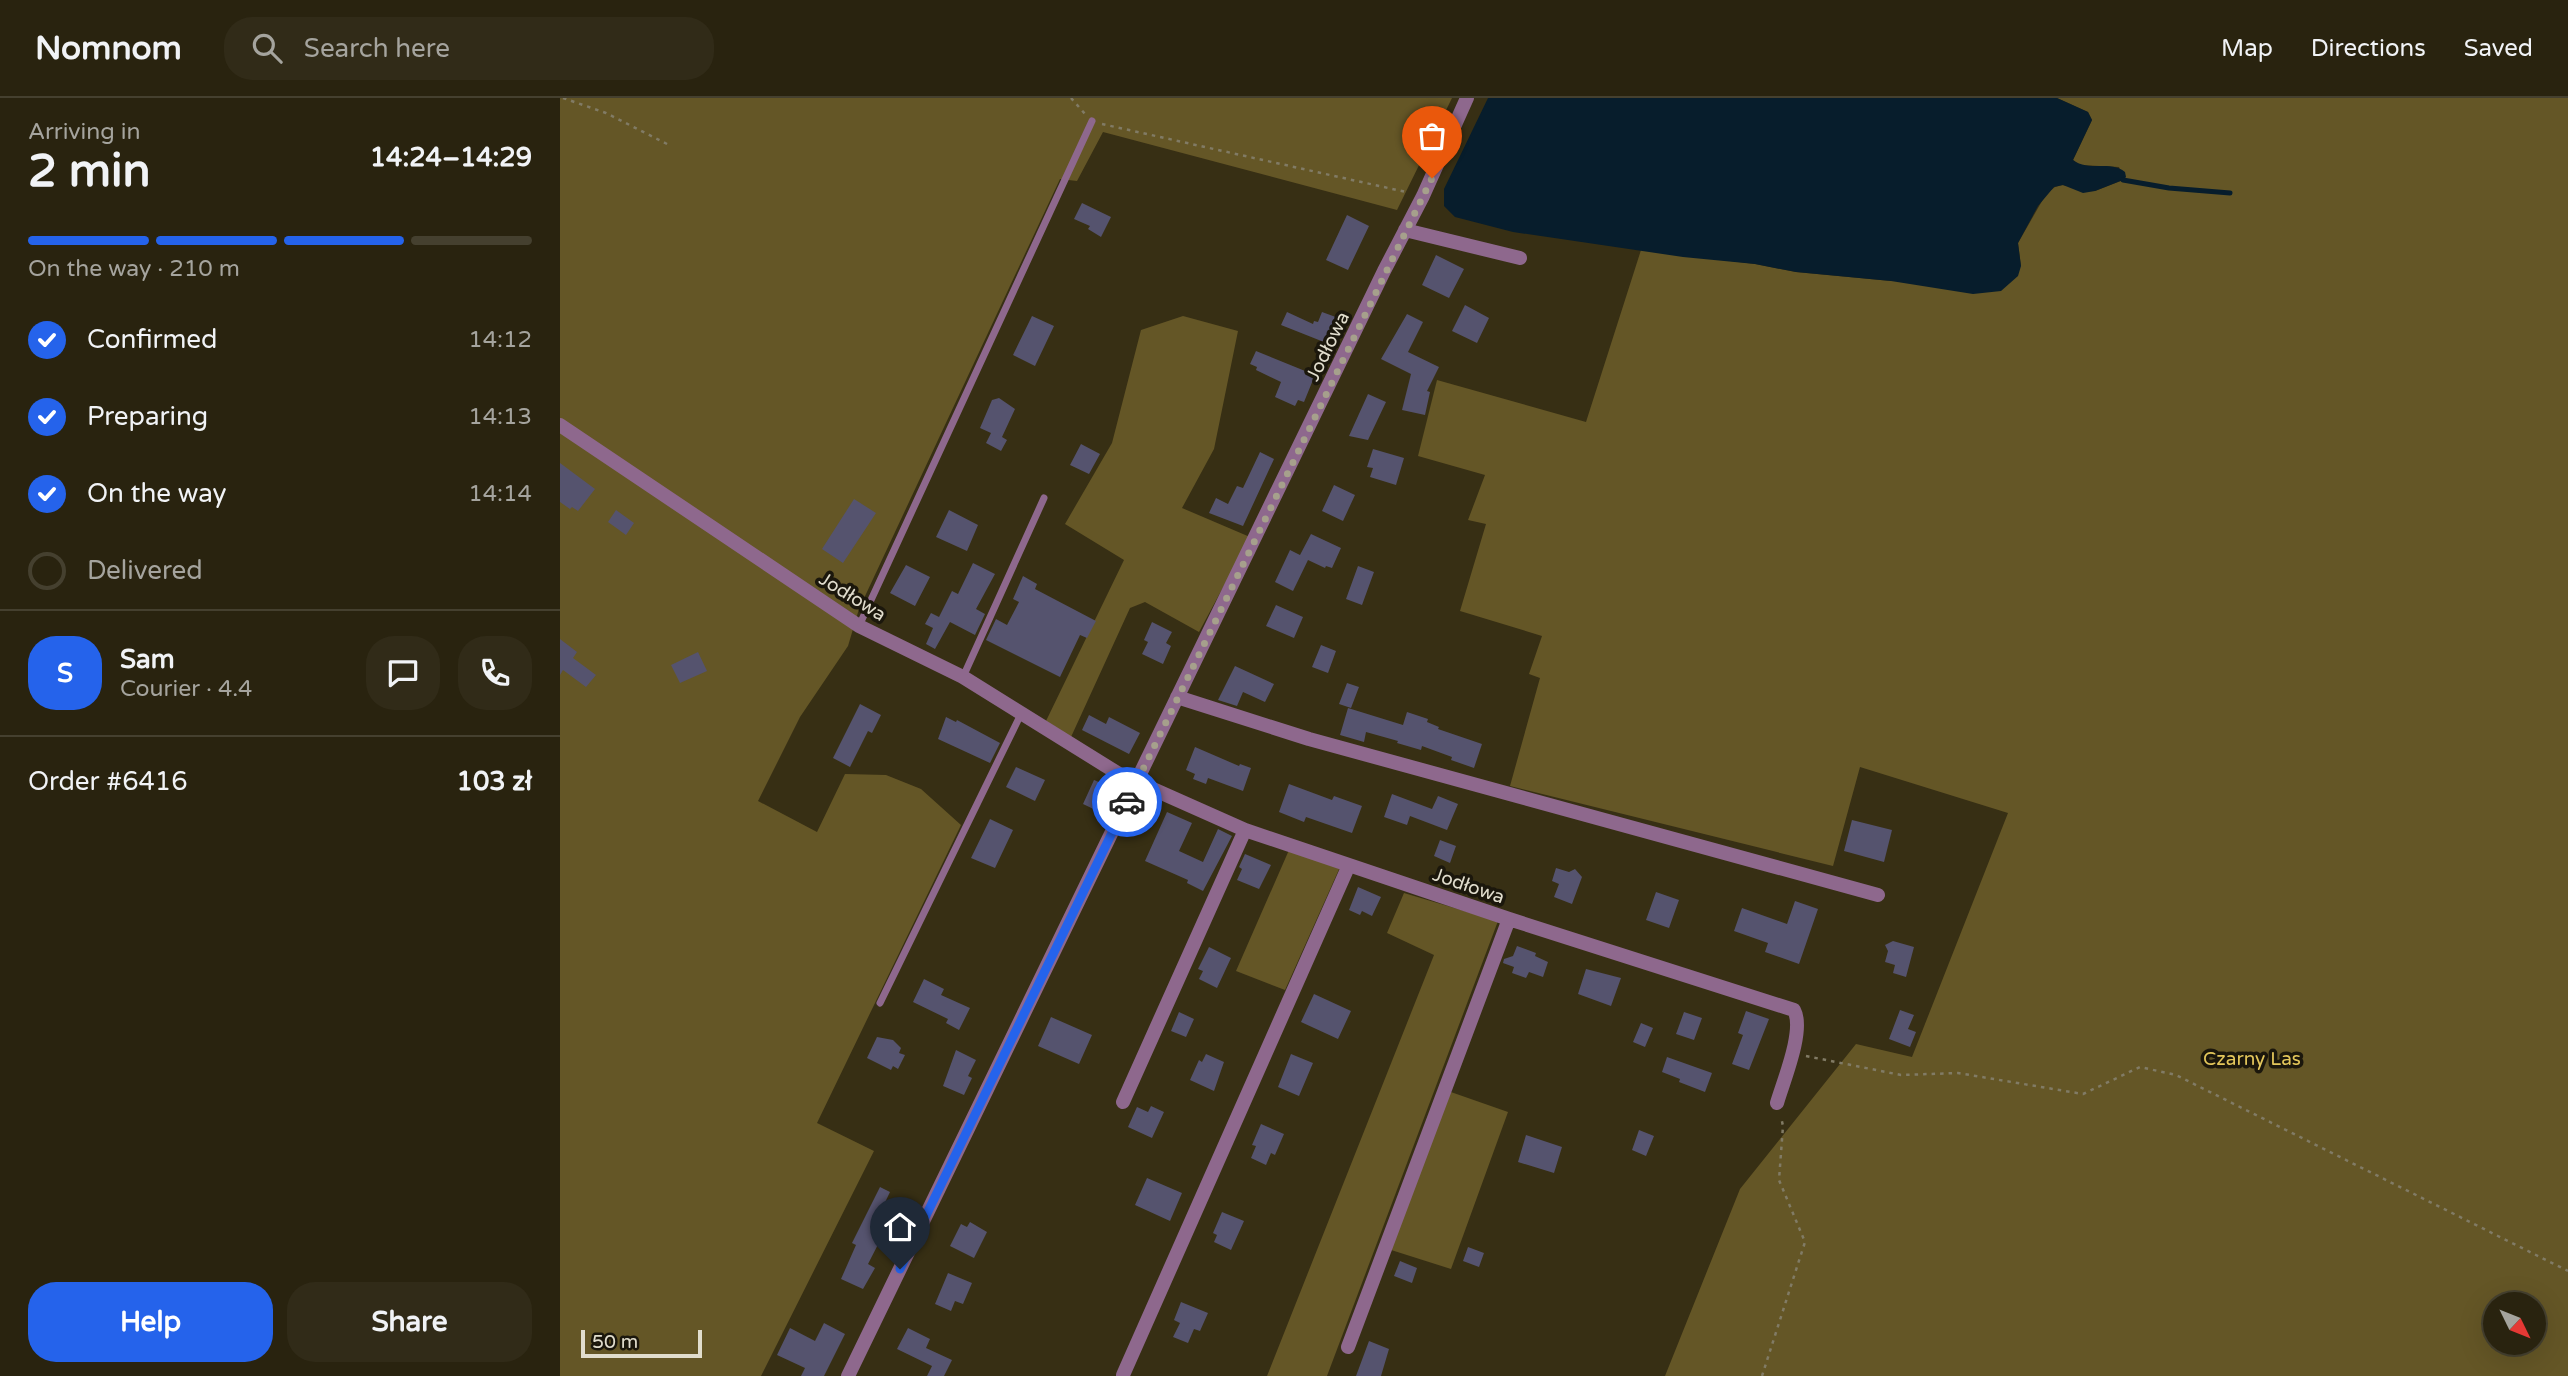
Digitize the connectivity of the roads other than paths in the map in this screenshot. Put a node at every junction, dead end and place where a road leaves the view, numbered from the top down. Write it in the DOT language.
graph roads {
  1 [pos="1467,98"];
  2 [pos="1092,121"];
  3 [pos="1405,230"];
  4 [pos="1520,258"];
  5 [pos="560,425"];
  6 [pos="1044,498"];
  7 [pos="859,626"];
  8 [pos="963,677"];
  9 [pos="1177,697"];
  10 [pos="1022,713"];
  11 [pos="1137,781"];
  12 [pos="1245,830"];
  13 [pos="1349,865"];
  14 [pos="1878,895"];
  15 [pos="1509,919"];
  16 [pos="880,1003"];
  17 [pos="1123,1102"];
  18 [pos="1777,1104"];
  19 [pos="1348,1347"];
  20 [pos="1123,1375"];
  21 [pos="848,1376"];
  1 -- 3 [label="street, Jodłowa"];
  2 -- 7 [label="lane"];
  3 -- 4 [label="street"];
  3 -- 9 [label="street, Jodłowa"];
  5 -- 7 [label="street, Jodłowa"];
  6 -- 8 [label="lane"];
  7 -- 8 [label="street, Jodłowa"];
  8 -- 10 [label="street, Jodłowa"];
  9 -- 11 [label="street, Jodłowa"];
  9 -- 14 [label="street"];
  10 -- 11 [label="street, Jodłowa"];
  10 -- 16 [label="lane"];
  11 -- 12 [label="street, Jodłowa"];
  11 -- 21 [label="street, Jodłowa"];
  12 -- 13 [label="street, Jodłowa"];
  12 -- 17 [label="street"];
  13 -- 15 [label="street, Jodłowa"];
  13 -- 20 [label="street"];
  15 -- 18 [label="street, Jodłowa"];
  15 -- 19 [label="street"];
}
